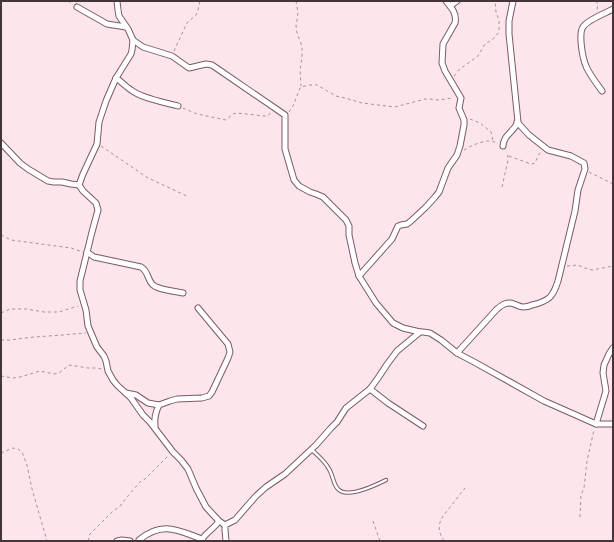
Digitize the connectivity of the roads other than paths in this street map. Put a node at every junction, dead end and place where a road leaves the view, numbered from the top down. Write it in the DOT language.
graph roads {
  1 [pos="117,1"];
  2 [pos="457,1"];
  3 [pos="513,1"];
  4 [pos="448,3"];
  5 [pos="77,7"];
  6 [pos="613,9"];
  7 [pos="126,27"];
  8 [pos="133,40"];
  9 [pos="116,78"];
  10 [pos="602,91"];
  11 [pos="178,106"];
  12 [pos="517,122"];
  13 [pos="1,143"];
  14 [pos="503,146"];
  15 [pos="79,185"];
  16 [pos="87,252"];
  17 [pos="359,276"];
  18 [pos="183,293"];
  19 [pos="198,308"];
  20 [pos="420,332"];
  21 [pos="613,348"];
  22 [pos="457,353"];
  23 [pos="370,389"];
  24 [pos="126,393"];
  25 [pos="159,405"];
  26 [pos="596,424"];
  27 [pos="613,424"];
  28 [pos="423,426"];
  29 [pos="155,429"];
  30 [pos="312,449"];
  31 [pos="386,480"];
  32 [pos="219,521"];
  33 [pos="225,525"];
  34 [pos="141,540"];
  35 [pos="202,540"];
  36 [pos="117,541"];
  37 [pos="131,541"];
  38 [pos="226,541"];
  1 -- 7 [label="street"];
  2 -- 4 [label="street"];
  3 -- 12 [label="street"];
  4 -- 17 [label="street"];
  5 -- 7 [label="street"];
  6 -- 10 [label="street"];
  7 -- 8 [label="street"];
  8 -- 9 [label="street"];
  8 -- 17 [label="street"];
  9 -- 11 [label="street"];
  9 -- 15 [label="street"];
  12 -- 14 [label="street"];
  12 -- 22 [label="street"];
  13 -- 15 [label="street"];
  15 -- 16 [label="street"];
  16 -- 18 [label="street"];
  16 -- 24 [label="street"];
  17 -- 20 [label="street"];
  19 -- 25 [label="street"];
  20 -- 22 [label="street"];
  20 -- 23 [label="street"];
  21 -- 26 [label="street"];
  22 -- 26 [label="street"];
  23 -- 28 [label="street"];
  23 -- 30 [label="street"];
  24 -- 25 [label="street"];
  24 -- 29 [label="street"];
  25 -- 29 [label="street"];
  26 -- 27 [label="street"];
  29 -- 32 [label="street"];
  30 -- 31 [label="lane"];
  30 -- 33 [label="street"];
  32 -- 33 [label="street"];
  32 -- 35 [label="street"];
  33 -- 38 [label="street"];
  34 -- 35 [label="street"];
  34 -- 37 [label="street"];
  36 -- 37 [label="street"];
}
